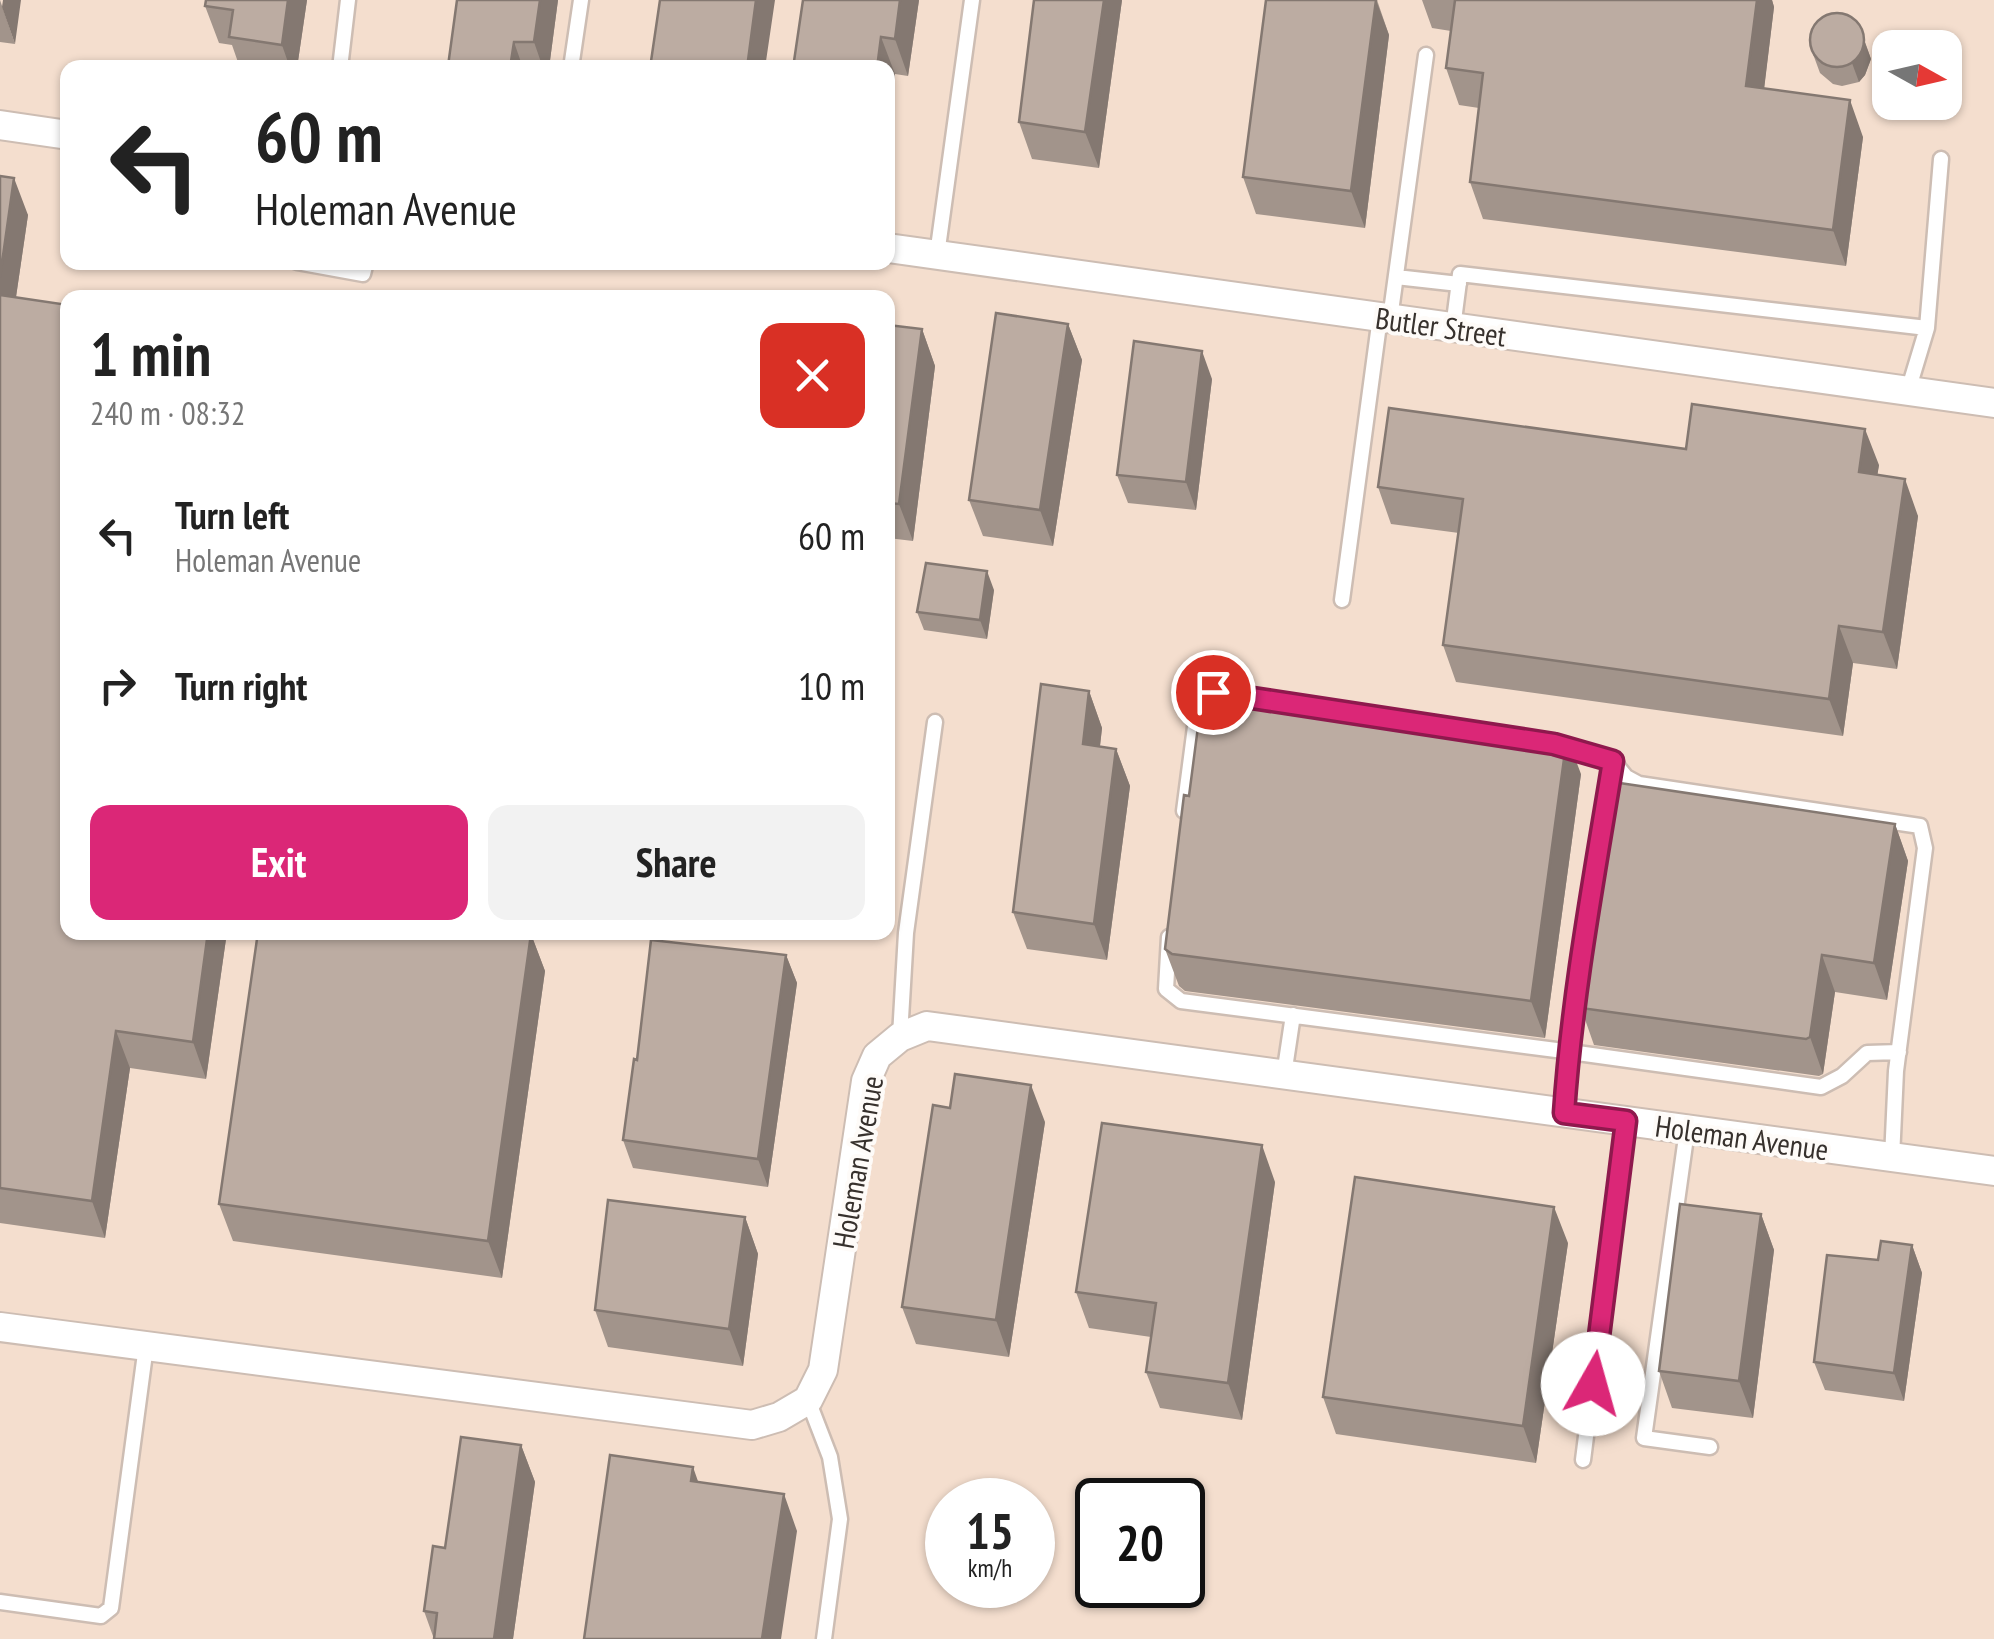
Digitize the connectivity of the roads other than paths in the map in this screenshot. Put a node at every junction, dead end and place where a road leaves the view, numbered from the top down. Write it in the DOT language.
graph roads {
  1 [pos="348,0"];
  2 [pos="580,0"];
  3 [pos="972,0"];
  4 [pos="1426,55"];
  5 [pos="341,60"];
  6 [pos="572,60"];
  7 [pos="0,126"];
  8 [pos="60,134"];
  9 [pos="1940,159"];
  10 [pos="895,249"];
  11 [pos="936,255"];
  12 [pos="341,270"];
  13 [pos="364,270"];
  14 [pos="1396,276"];
  15 [pos="1459,284"];
  16 [pos="1385,318"];
  17 [pos="1453,328"];
  18 [pos="1927,328"];
  19 [pos="1908,391"];
  20 [pos="1994,402"];
  21 [pos="1342,600"];
  22 [pos="1232,695"];
  23 [pos="935,722"];
  24 [pos="1535,741"];
  25 [pos="1613,761"];
  26 [pos="1184,818"];
  27 [pos="1170,927"];
  28 [pos="1293,1014"];
  29 [pos="900,1037"];
  30 [pos="1568,1051"];
  31 [pos="1899,1052"];
  32 [pos="1284,1075"];
  33 [pos="1564,1113"];
  34 [pos="1626,1121"];
  35 [pos="1687,1130"];
  36 [pos="1892,1158"];
  37 [pos="1994,1171"];
  38 [pos="0,1327"];
  39 [pos="146,1346"];
  40 [pos="808,1400"];
  41 [pos="1710,1447"];
  42 [pos="1583,1460"];
  43 [pos="0,1602"];
  44 [pos="824,1639"];
  1 -- 5 [label="lane"];
  2 -- 6 [label="lane"];
  3 -- 11 [label="lane"];
  4 -- 14 [label="lane"];
  7 -- 8 [label="street"];
  9 -- 18 [label="lane"];
  10 -- 11 [label="street, Butler Street"];
  11 -- 16 [label="street, Butler Street"];
  12 -- 13 [label="lane"];
  14 -- 15 [label="lane"];
  14 -- 16 [label="lane"];
  15 -- 17 [label="lane"];
  15 -- 18 [label="lane"];
  16 -- 17 [label="street, Butler Street"];
  16 -- 21 [label="lane"];
  17 -- 19 [label="street, Butler Street"];
  18 -- 19 [label="lane"];
  19 -- 20 [label="street, Butler Street"];
  22 -- 26 [label="lane"];
  23 -- 29 [label="lane"];
  24 -- 25 [label="lane"];
  25 -- 30 [label="lane"];
  25 -- 31 [label="lane"];
  27 -- 28 [label="lane"];
  28 -- 30 [label="lane"];
  28 -- 32 [label="lane"];
  29 -- 32 [label="street, Holeman Avenue"];
  29 -- 40 [label="street, Holeman Avenue"];
  30 -- 31 [label="lane"];
  30 -- 33 [label="lane"];
  31 -- 36 [label="lane"];
  32 -- 33 [label="street, Holeman Avenue"];
  33 -- 34 [label="street, Holeman Avenue"];
  34 -- 35 [label="street, Holeman Avenue"];
  34 -- 42 [label="lane"];
  35 -- 36 [label="street, Holeman Avenue"];
  35 -- 41 [label="lane"];
  36 -- 37 [label="street, Holeman Avenue"];
  38 -- 39 [label="street"];
  39 -- 40 [label="street"];
  39 -- 43 [label="lane"];
  40 -- 44 [label="lane"];
}
